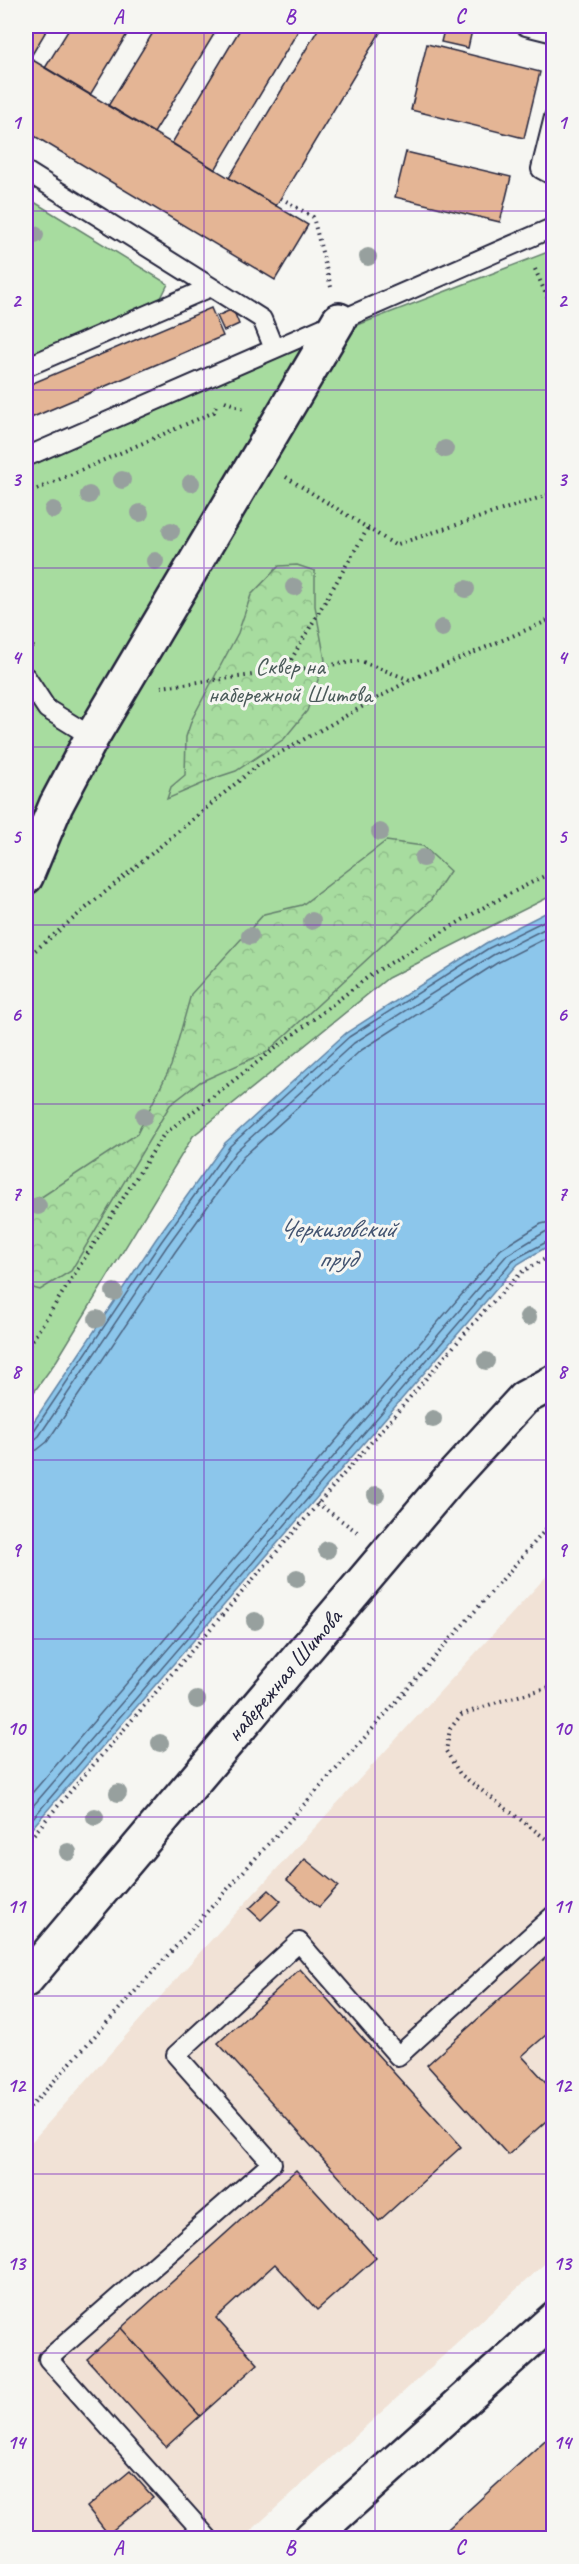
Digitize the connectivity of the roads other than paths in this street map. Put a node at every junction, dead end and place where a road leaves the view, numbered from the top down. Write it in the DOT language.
graph roads {
  1 [pos="526,26"];
  2 [pos="554,33"];
  3 [pos="554,117"];
  4 [pos="26,171"];
  5 [pos="554,176"];
  6 [pos="554,227"];
  7 [pos="211,287"];
  8 [pos="339,320"];
  9 [pos="274,350"];
  10 [pos="26,367"];
  11 [pos="26,457"];
  12 [pos="26,677"];
  13 [pos="92,737"];
  14 [pos="26,877"];
  15 [pos="554,1382"];
  16 [pos="554,1915"];
  17 [pos="26,1980"];
  18 [pos="554,2319"];
  19 [pos="208,2538"];
  20 [pos="311,2538"];
  1 -- 2 [label="lane"];
  3 -- 5 [label="lane"];
  4 -- 7 [label="lane"];
  6 -- 8 [label="lane"];
  7 -- 9 [label="lane"];
  7 -- 10 [label="lane"];
  8 -- 9 [label="lane"];
  8 -- 13 [label="street"];
  9 -- 11 [label="lane"];
  12 -- 13 [label="lane"];
  13 -- 14 [label="street"];
  15 -- 17 [label="street, набережная Шитова"];
  16 -- 19 [label="lane"];
  18 -- 20 [label="street"];
}
